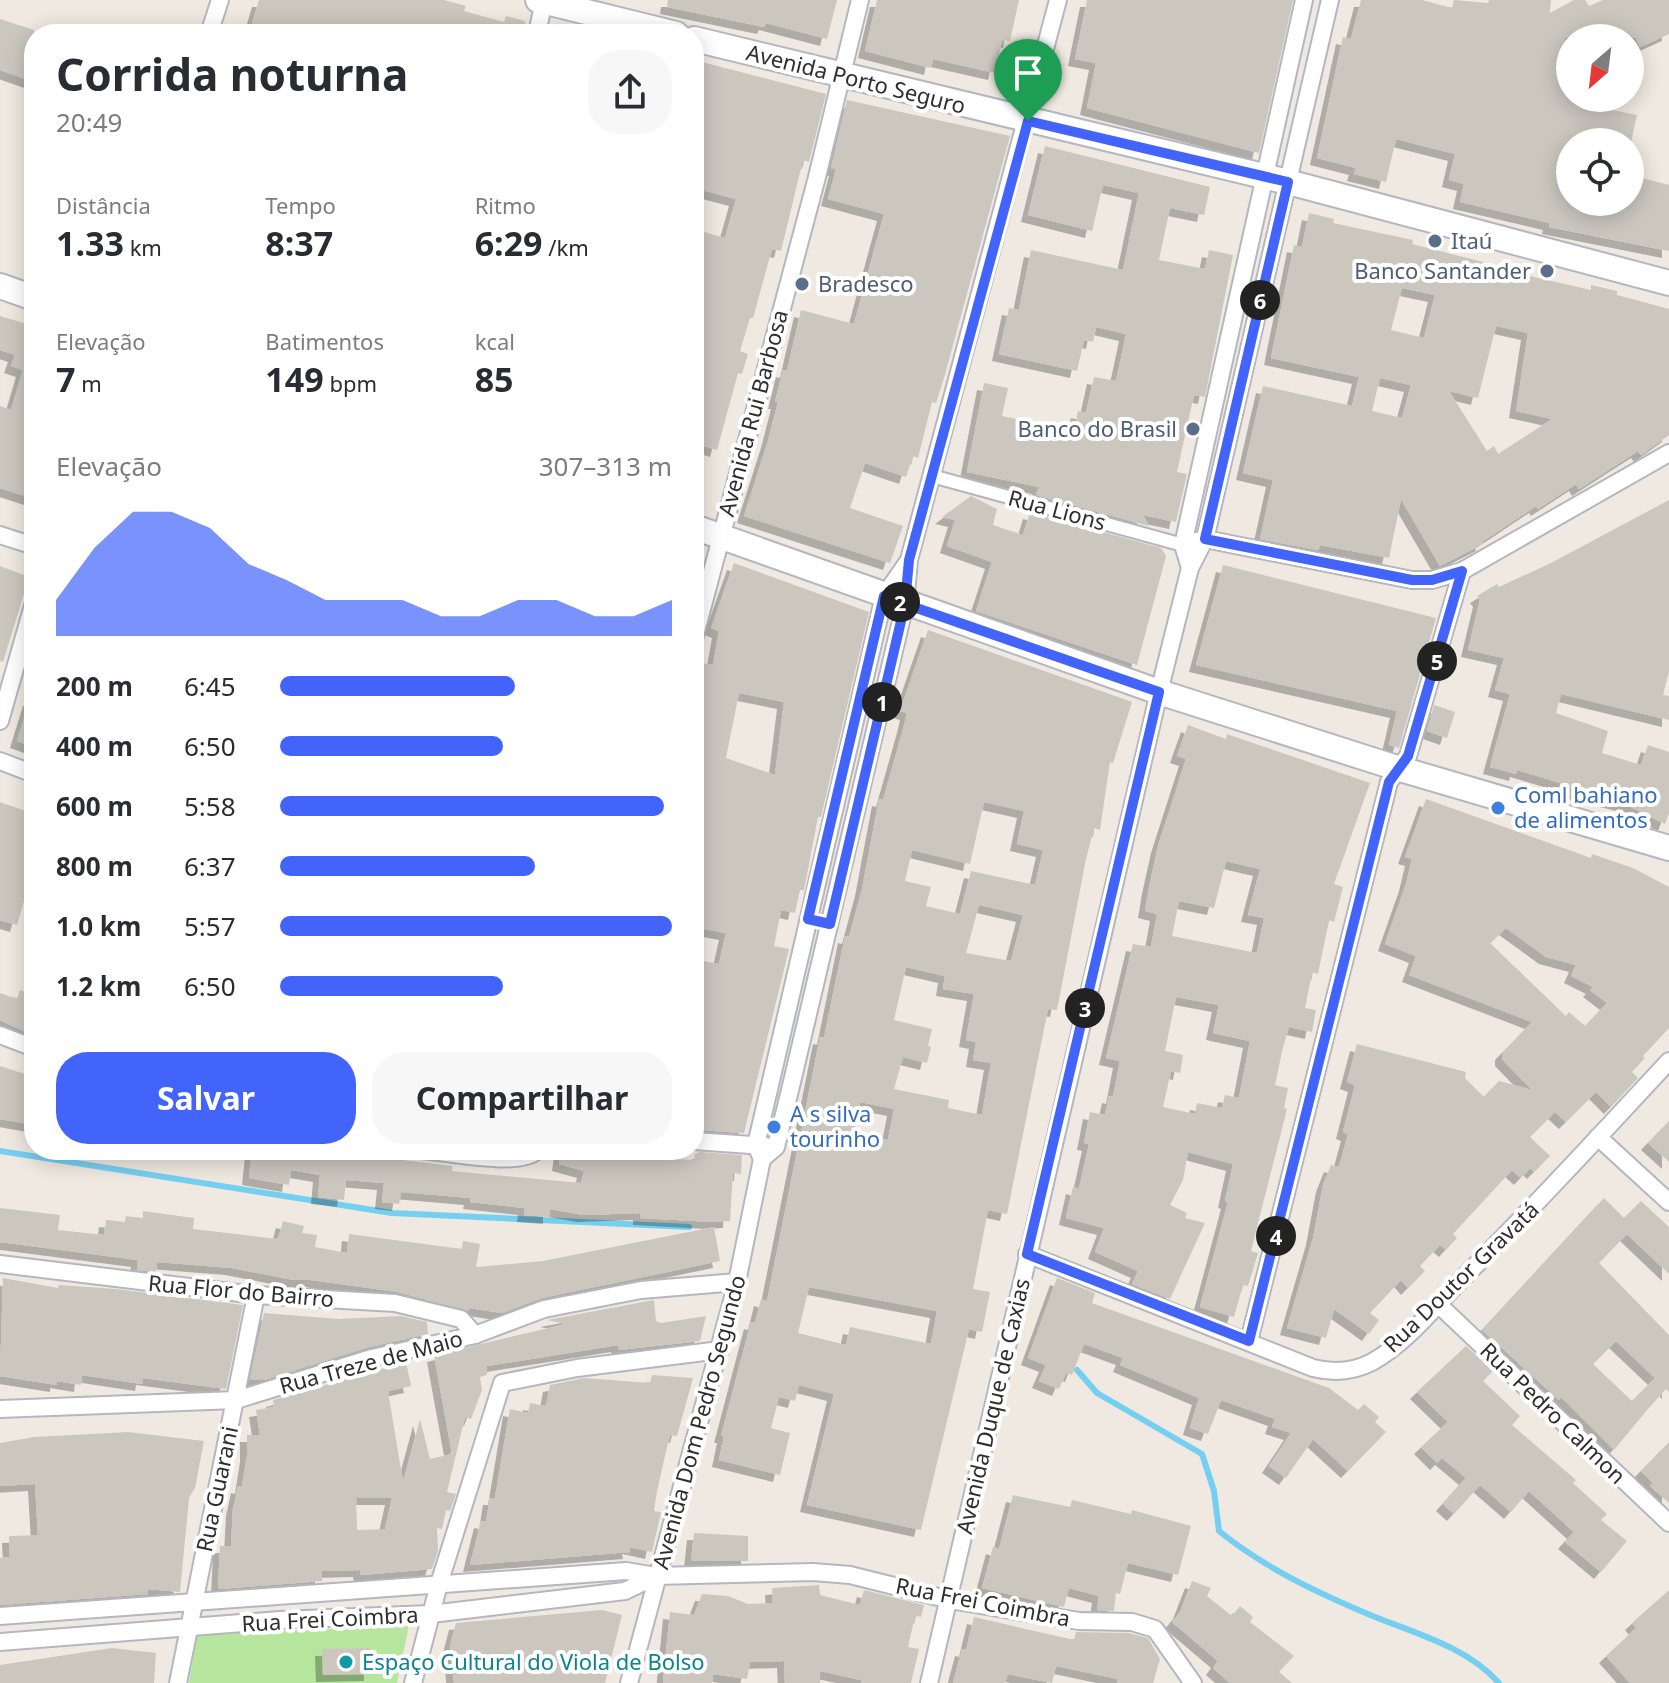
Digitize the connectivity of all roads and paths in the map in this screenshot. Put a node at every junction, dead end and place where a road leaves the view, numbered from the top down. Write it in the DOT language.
graph roads {
  1 [pos="220,0"];
  2 [pos="860,0"];
  3 [pos="1058,0"];
  4 [pos="1304,0"];
  5 [pos="1330,0"];
  6 [pos="542,1"];
  7 [pos="212,24"];
  8 [pos="539,24"];
  9 [pos="635,24"];
  10 [pos="704,41"];
  11 [pos="841,75"];
  12 [pos="1028,121"];
  13 [pos="1262,177"];
  14 [pos="1288,182"];
  15 [pos="1669,283"];
  16 [pos="0,286"];
  17 [pos="24,294"];
  18 [pos="1669,453"];
  19 [pos="932,476"];
  20 [pos="0,527"];
  21 [pos="704,530"];
  22 [pos="0,535"];
  23 [pos="24,535"];
  24 [pos="720,536"];
  25 [pos="1205,539"];
  26 [pos="24,543"];
  27 [pos="1183,545"];
  28 [pos="1190,568"];
  29 [pos="1462,571"];
  30 [pos="704,599"];
  31 [pos="895,600"];
  32 [pos="24,637"];
  33 [pos="1159,692"];
  34 [pos="0,721"];
  35 [pos="850,749"];
  36 [pos="871,753"];
  37 [pos="0,761"];
  38 [pos="1397,768"];
  39 [pos="24,770"];
  40 [pos="1669,848"];
  41 [pos="808,919"];
  42 [pos="830,924"];
  43 [pos="0,1035"];
  44 [pos="24,1044"];
  45 [pos="1669,1061"];
  46 [pos="1598,1137"];
  47 [pos="704,1143"];
  48 [pos="759,1152"];
  49 [pos="1669,1202"];
  50 [pos="1027,1254"];
  51 [pos="0,1264"];
  52 [pos="737,1282"];
  53 [pos="256,1295"];
  54 [pos="1438,1304"];
  55 [pos="475,1335"];
  56 [pos="1249,1341"];
  57 [pos="720,1350"];
  58 [pos="236,1400"];
  59 [pos="0,1409"];
  60 [pos="1669,1523"];
  61 [pos="656,1576"];
  62 [pos="439,1584"];
  63 [pos="195,1600"];
  64 [pos="950,1600"];
  65 [pos="431,1614"];
  66 [pos="0,1616"];
  67 [pos="190,1627"];
  68 [pos="0,1642"];
  69 [pos="1189,1681"];
  70 [pos="178,1683"];
  71 [pos="413,1683"];
  72 [pos="629,1683"];
  73 [pos="929,1683"];
  1 -- 7 [label="street"];
  2 -- 11 [label="street, Avenida Rui Barbosa"];
  3 -- 12 [label="street"];
  4 -- 13 [label="street"];
  5 -- 14 [label="street, Avenida Duque de Caxias"];
  6 -- 8 [label="street"];
  6 -- 9 [label="main road"];
  10 -- 11 [label="main road, Avenida Porto Seguro"];
  11 -- 12 [label="main road, Avenida Porto Seguro"];
  11 -- 24 [label="street, Avenida Rui Barbosa"];
  12 -- 13 [label="main road, Avenida Porto Seguro"];
  12 -- 19 [label="street"];
  13 -- 14 [label="main road, Avenida Porto Seguro"];
  13 -- 27 [label="street"];
  14 -- 15 [label="main road, Avenida Porto Seguro"];
  14 -- 25 [label="street, Avenida Duque de Caxias"];
  16 -- 17 [label="main road"];
  18 -- 29 [label="street"];
  19 -- 27 [label="street, Rua Lions"];
  19 -- 31 [label="street"];
  20 -- 23 [label="street"];
  21 -- 24 [label="main road"];
  22 -- 26 [label="street"];
  24 -- 30 [label="street, Avenida Rui Barbosa"];
  24 -- 31 [label="main road"];
  25 -- 27 [label="street"];
  25 -- 28 [label="street, Avenida Duque de Caxias"];
  25 -- 29 [label="street"];
  27 -- 28 [label="street"];
  28 -- 33 [label="street, Avenida Duque de Caxias"];
  29 -- 38 [label="street"];
  31 -- 33 [label="main road"];
  31 -- 35 [label="street, Avenida Dom Pedro Segundo"];
  31 -- 36 [label="street"];
  32 -- 34 [label="street"];
  33 -- 38 [label="main road"];
  33 -- 50 [label="street, Avenida Duque de Caxias"];
  35 -- 36 [label="street"];
  35 -- 41 [label="street, Avenida Dom Pedro Segundo"];
  36 -- 42 [label="street"];
  37 -- 39 [label="street"];
  38 -- 40 [label="main road"];
  38 -- 56 [label="street"];
  41 -- 42 [label="street"];
  41 -- 48 [label="street, Avenida Dom Pedro Segundo"];
  42 -- 48 [label="street"];
  43 -- 44 [label="street"];
  45 -- 46 [label="street, Rua Doutor Gravatá"];
  46 -- 49 [label="street"];
  46 -- 54 [label="street, Rua Doutor Gravatá"];
  47 -- 48 [label="street"];
  48 -- 52 [label="street, Avenida Dom Pedro Segundo"];
  50 -- 56 [label="street, Rua Doutor Gravatá"];
  50 -- 64 [label="street, Avenida Duque de Caxias"];
  51 -- 53 [label="street, Rua Flor do Bairro"];
  52 -- 55 [label="street, Rua Treze de Maio"];
  52 -- 57 [label="street, Avenida Dom Pedro Segundo"];
  53 -- 55 [label="street, Rua Flor do Bairro"];
  53 -- 58 [label="street, Rua Guarani"];
  54 -- 56 [label="street, Rua Doutor Gravatá"];
  54 -- 60 [label="street, Rua Pedro Calmon"];
  55 -- 58 [label="street, Rua Treze de Maio"];
  57 -- 61 [label="street, Avenida Dom Pedro Segundo"];
  57 -- 62 [label="street"];
  58 -- 59 [label="street, Rua Treze de Maio"];
  58 -- 63 [label="street, Rua Guarani"];
  61 -- 62 [label="street, Rua Frei Coimbra"];
  61 -- 64 [label="street, Rua Frei Coimbra"];
  61 -- 65 [label="street, Rua Frei Coimbra"];
  61 -- 72 [label="street, Avenida Dom Pedro Segundo"];
  62 -- 63 [label="street, Rua Frei Coimbra"];
  62 -- 65 [label="street"];
  63 -- 66 [label="street, Rua Frei Coimbra"];
  63 -- 67 [label="street, Rua Guarani"];
  64 -- 69 [label="street, Rua Frei Coimbra"];
  64 -- 73 [label="street, Avenida Duque de Caxias"];
  65 -- 67 [label="street, Rua Frei Coimbra"];
  65 -- 71 [label="street"];
  67 -- 68 [label="street, Rua Frei Coimbra"];
  67 -- 70 [label="street, Rua Guarani"];
}
